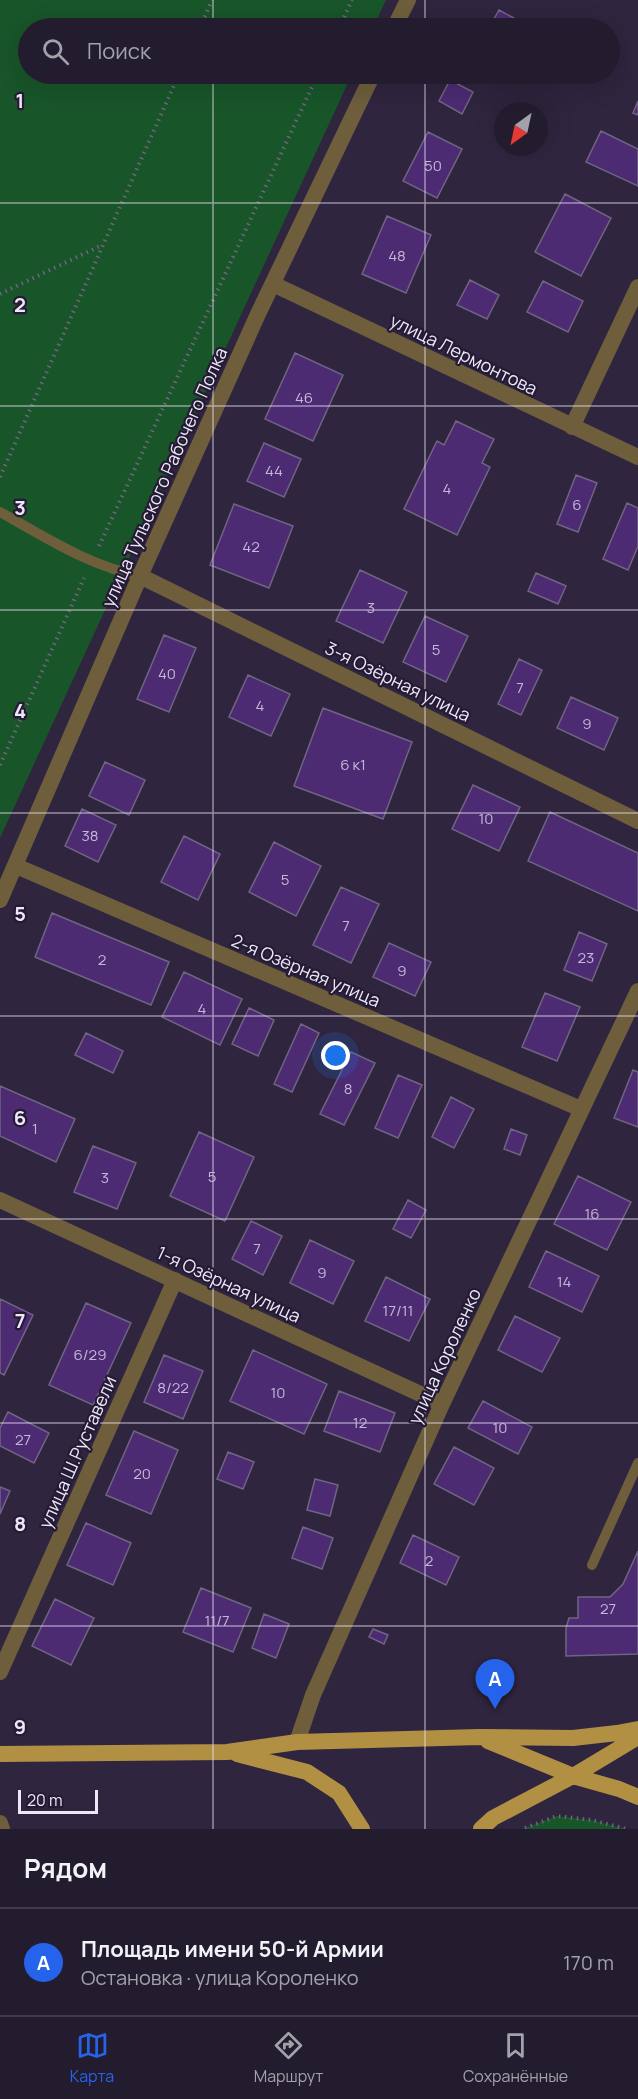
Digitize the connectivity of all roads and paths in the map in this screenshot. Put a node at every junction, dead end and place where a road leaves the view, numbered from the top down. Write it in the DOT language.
graph roads {
  1 [pos="212,0"];
  2 [pos="352,0"];
  3 [pos="408,0"];
  4 [pos="204,18"];
  5 [pos="344,18"];
  6 [pos="399,18"];
  7 [pos="175,84"];
  8 [pos="313,84"];
  9 [pos="368,84"];
  10 [pos="103,245"];
  11 [pos="273,284"];
  12 [pos="638,287"];
  13 [pos="0,294"];
  14 [pos="572,427"];
  15 [pos="638,457"];
  16 [pos="0,477"];
  17 [pos="0,512"];
  18 [pos="91,562"];
  19 [pos="140,576"];
  20 [pos="0,765"];
  21 [pos="638,821"];
  22 [pos="16,866"];
  23 [pos="0,900"];
  24 [pos="638,991"];
  25 [pos="581,1109"];
  26 [pos="0,1200"];
  27 [pos="175,1280"];
  28 [pos="442,1404"];
  29 [pos="638,1463"];
  30 [pos="592,1565"];
  31 [pos="0,1672"];
  32 [pos="638,1729"];
  33 [pos="479,1737"];
  34 [pos="638,1737"];
  35 [pos="297,1742"];
  36 [pos="227,1752"];
  37 [pos="0,1754"];
  38 [pos="573,1776"];
  39 [pos="638,1797"];
  40 [pos="0,1823"];
  41 [pos="2,1829"];
  42 [pos="362,1829"];
  43 [pos="481,1829"];
  44 [pos="522,1829"];
  45 [pos="626,1829"];
  1 -- 4 [label="path"];
  2 -- 5 [label="path"];
  3 -- 6 [label="street"];
  7 -- 10 [label="path"];
  8 -- 18 [label="path"];
  9 -- 11 [label="street, улица Тульского Рабочего Полка"];
  10 -- 13 [label="path"];
  10 -- 16 [label="path"];
  11 -- 14 [label="street, улица Лермонтова"];
  11 -- 19 [label="street, улица Тульского Рабочего Полка"];
  12 -- 14 [label="street"];
  14 -- 15 [label="street, улица Лермонтова"];
  17 -- 18 [label="lane"];
  18 -- 19 [label="lane"];
  18 -- 20 [label="path"];
  19 -- 21 [label="street, 3-я Озёрная улица"];
  19 -- 22 [label="street, улица Тульского Рабочего Полка"];
  22 -- 23 [label="street, улица Тульского Рабочего Полка"];
  22 -- 25 [label="street, 2-я Озёрная улица"];
  24 -- 25 [label="street, улица Короленко"];
  25 -- 28 [label="street, улица Короленко"];
  26 -- 27 [label="street, 1-я Озёрная улица"];
  27 -- 28 [label="street, 1-я Озёрная улица"];
  27 -- 31 [label="street, улица Ш.Руставели"];
  28 -- 35 [label="street, улица Короленко"];
  29 -- 30 [label="lane"];
  32 -- 33 [label="main road"];
  33 -- 35 [label="main road"];
  33 -- 38 [label="main road"];
  34 -- 38 [label="main road"];
  35 -- 36 [label="main road"];
  36 -- 37 [label="main road"];
  36 -- 42 [label="main road"];
  38 -- 39 [label="main road"];
  38 -- 43 [label="main road"];
  40 -- 41 [label="street"];
  44 -- 45 [label="path"];
}
